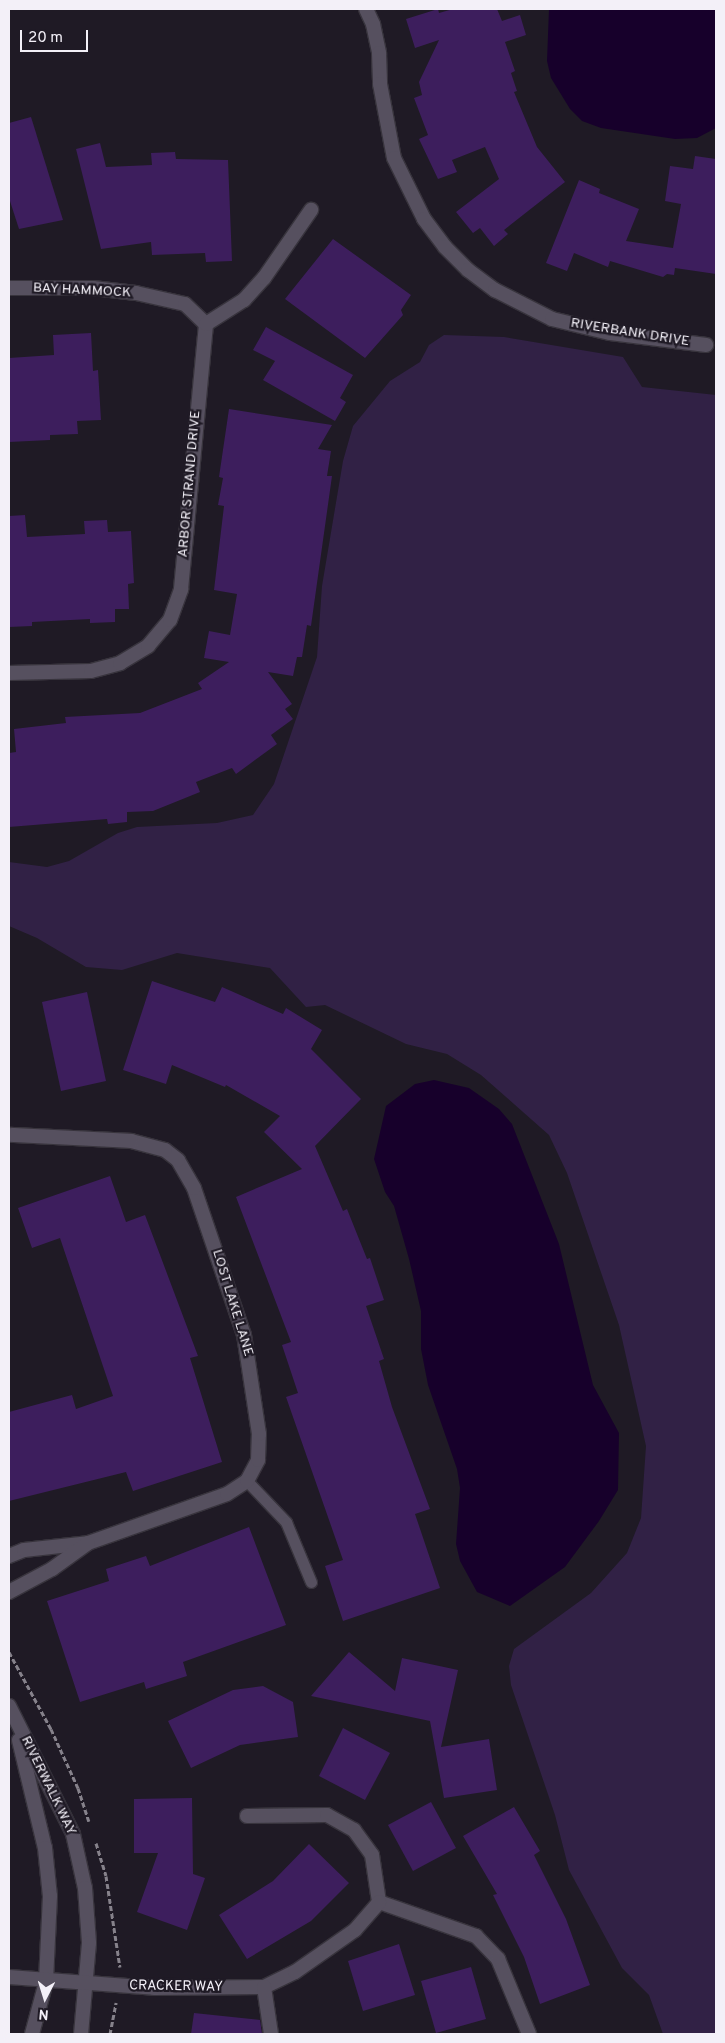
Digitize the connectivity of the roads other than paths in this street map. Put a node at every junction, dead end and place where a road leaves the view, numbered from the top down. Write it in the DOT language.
graph roads {
  1 [pos="366,9"];
  2 [pos="311,210"];
  3 [pos="9,288"];
  4 [pos="206,324"];
  5 [pos="706,345"];
  6 [pos="9,673"];
  7 [pos="11,1135"];
  8 [pos="247,1480"];
  9 [pos="88,1543"];
  10 [pos="9,1556"];
  11 [pos="311,1582"];
  12 [pos="9,1592"];
  13 [pos="11,1712"];
  14 [pos="247,1816"];
  15 [pos="379,1902"];
  16 [pos="9,1977"];
  17 [pos="46,1982"];
  18 [pos="88,1984"];
  19 [pos="264,1987"];
  20 [pos="32,2034"];
  21 [pos="81,2034"];
  22 [pos="271,2034"];
  23 [pos="529,2034"];
  1 -- 5 [label="street, RIVERBANK DRIVE"];
  2 -- 4 [label="street"];
  3 -- 4 [label="street, BAY HAMMOCK"];
  4 -- 6 [label="street, ARBOR STRAND DRIVE"];
  7 -- 8 [label="street, LOST LAKE LANE"];
  8 -- 9 [label="street"];
  8 -- 11 [label="lane"];
  9 -- 10 [label="street"];
  9 -- 12 [label="street"];
  13 -- 17 [label="street, RIVERWALK WAY"];
  13 -- 18 [label="street, RIVERWALK WAY"];
  14 -- 15 [label="street"];
  15 -- 19 [label="street, CRACKER WAY"];
  15 -- 23 [label="street"];
  16 -- 17 [label="street, CRACKER WAY"];
  17 -- 18 [label="street, CRACKER WAY"];
  17 -- 20 [label="street, RIVERWALK WAY"];
  18 -- 19 [label="street, CRACKER WAY"];
  18 -- 21 [label="street, RIVERWALK WAY"];
  19 -- 22 [label="street"];
}
